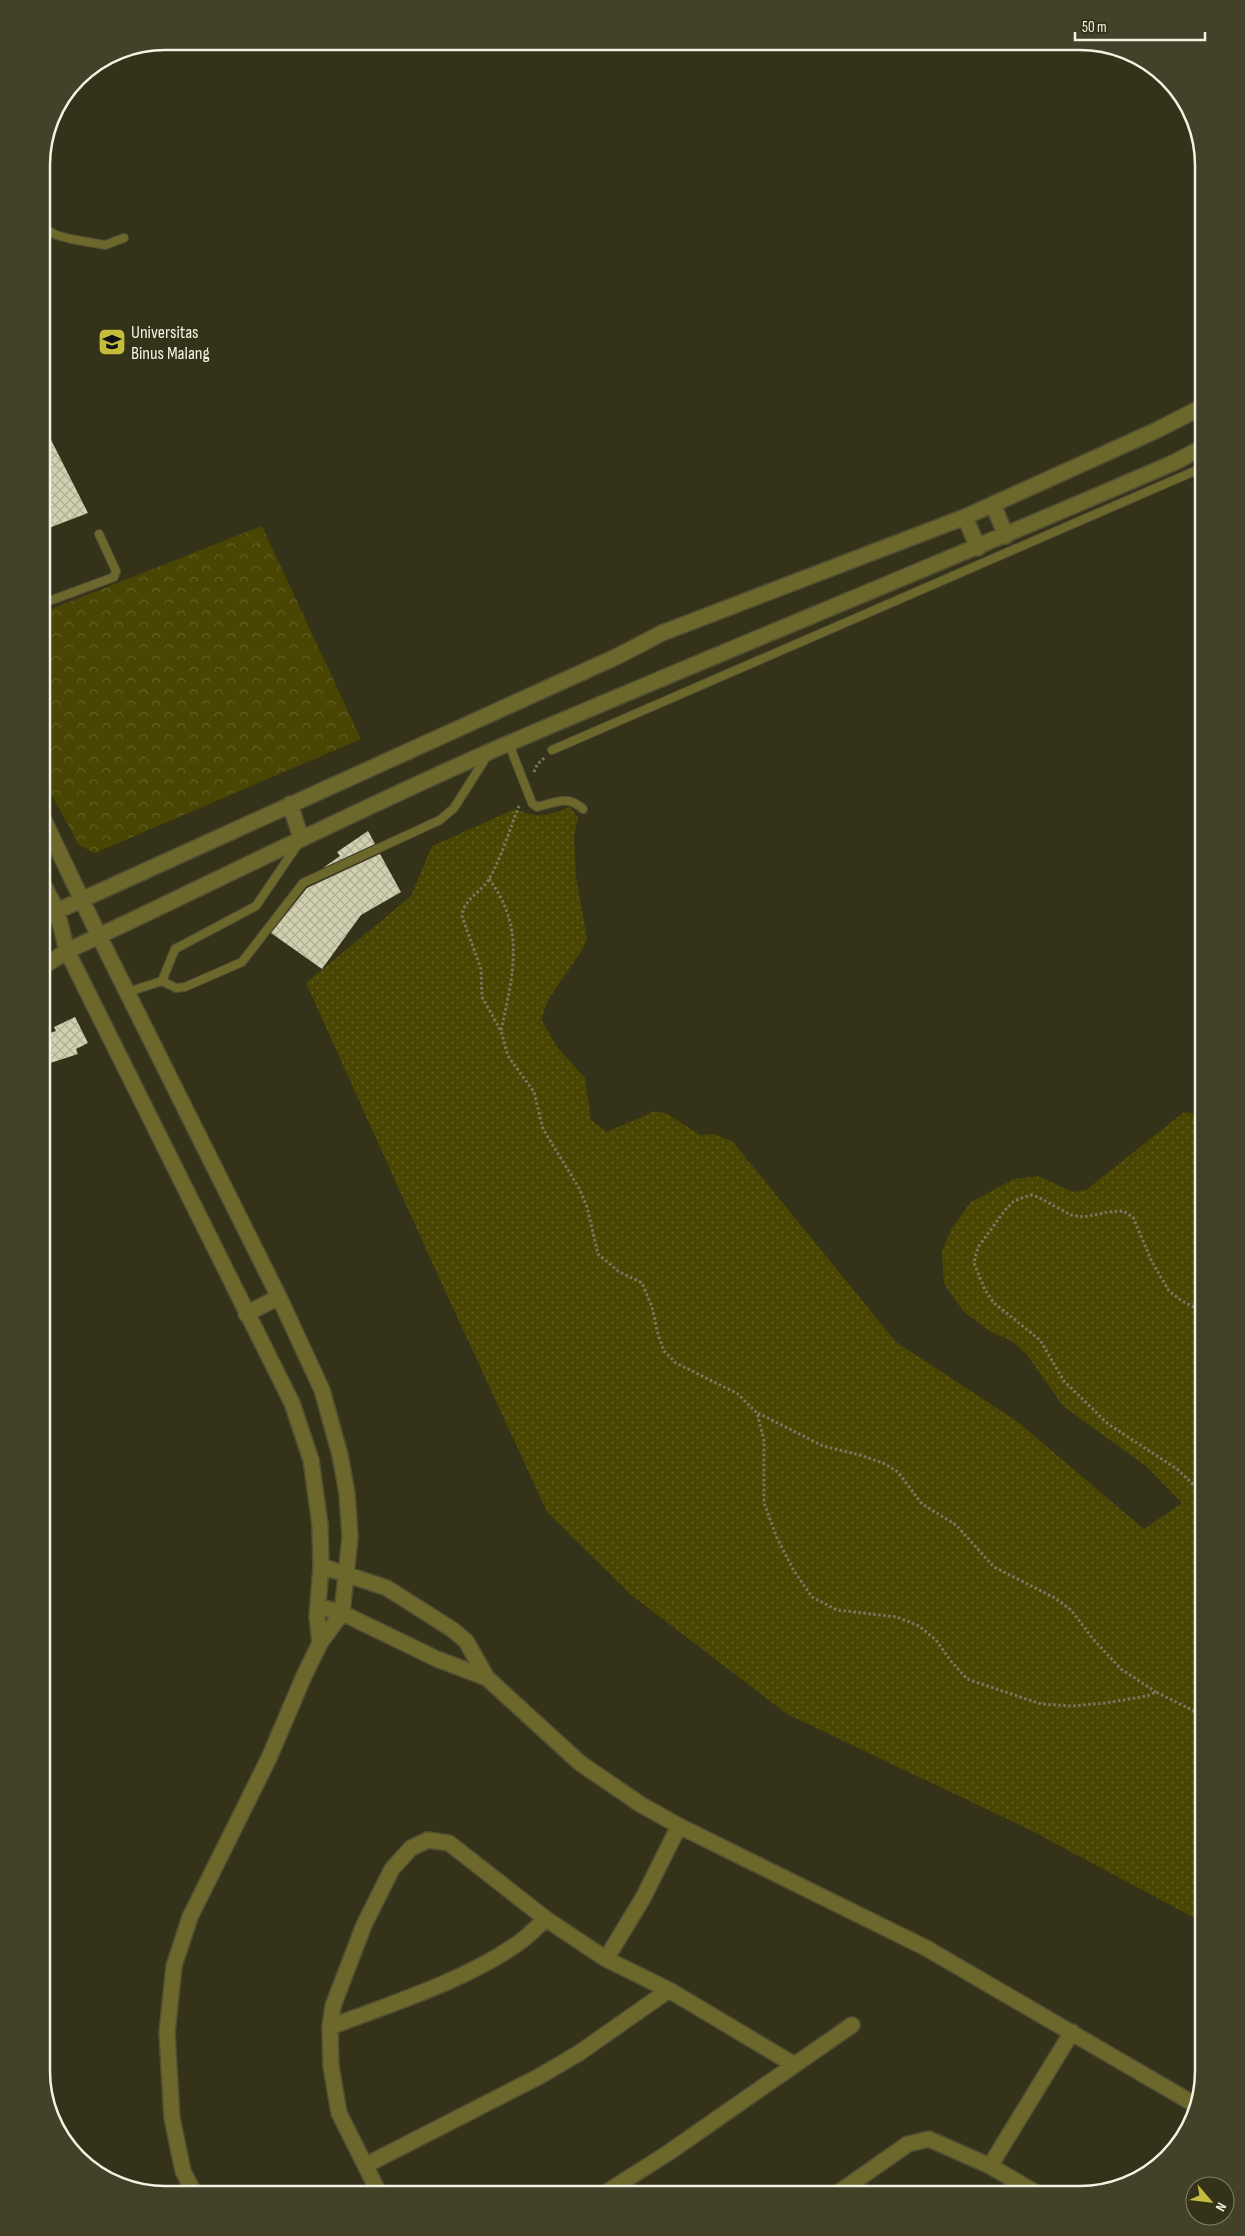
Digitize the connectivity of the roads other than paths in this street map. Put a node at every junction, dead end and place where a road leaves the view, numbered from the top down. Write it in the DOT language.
graph roads {
  1 [pos="50,231"];
  2 [pos="124,238"];
  3 [pos="1195,411"];
  4 [pos="1195,452"];
  5 [pos="1195,471"];
  6 [pos="993,504"];
  7 [pos="965,517"];
  8 [pos="99,534"];
  9 [pos="1006,536"];
  10 [pos="978,548"];
  11 [pos="50,601"];
  12 [pos="509,744"];
  13 [pos="552,750"];
  14 [pos="489,752"];
  15 [pos="290,804"];
  16 [pos="583,809"];
  17 [pos="50,832"];
  18 [pos="301,838"];
  19 [pos="50,896"];
  20 [pos="83,900"];
  21 [pos="58,911"];
  22 [pos="50,916"];
  23 [pos="99,936"];
  24 [pos="67,951"];
  25 [pos="50,962"];
  26 [pos="162,982"];
  27 [pos="128,992"];
  28 [pos="279,1297"];
  29 [pos="246,1314"];
  30 [pos="321,1566"];
  31 [pos="347,1573"];
  32 [pos="318,1606"];
  33 [pos="342,1613"];
  34 [pos="320,1643"];
  35 [pos="487,1678"];
  36 [pos="679,1826"];
  37 [pos="546,1919"];
  38 [pos="606,1959"];
  39 [pos="669,1990"];
  40 [pos="852,2025"];
  41 [pos="330,2027"];
  42 [pos="1072,2032"];
  43 [pos="793,2064"];
  44 [pos="1191,2102"];
  45 [pos="366,2165"];
  46 [pos="990,2166"];
  47 [pos="191,2186"];
  48 [pos="376,2186"];
  49 [pos="616,2186"];
  50 [pos="848,2186"];
  51 [pos="1024,2186"];
  1 -- 2 [label="lane"];
  3 -- 6 [label="street"];
  4 -- 9 [label="street"];
  5 -- 13 [label="lane"];
  6 -- 7 [label="street"];
  6 -- 9 [label="street"];
  7 -- 10 [label="street"];
  7 -- 15 [label="street"];
  8 -- 11 [label="lane"];
  9 -- 10 [label="street"];
  10 -- 12 [label="street"];
  12 -- 14 [label="street"];
  12 -- 16 [label="lane"];
  14 -- 18 [label="street"];
  14 -- 26 [label="lane"];
  15 -- 18 [label="street"];
  15 -- 20 [label="street"];
  17 -- 20 [label="street"];
  18 -- 23 [label="street"];
  18 -- 26 [label="lane"];
  19 -- 21 [label="street"];
  20 -- 21 [label="street"];
  20 -- 23 [label="street"];
  21 -- 22 [label="street"];
  21 -- 24 [label="street"];
  23 -- 24 [label="street"];
  23 -- 27 [label="street"];
  24 -- 25 [label="street"];
  24 -- 29 [label="street"];
  26 -- 27 [label="lane"];
  27 -- 28 [label="street"];
  28 -- 29 [label="street"];
  28 -- 31 [label="street"];
  29 -- 30 [label="street"];
  30 -- 31 [label="street"];
  30 -- 32 [label="street"];
  31 -- 33 [label="street"];
  31 -- 35 [label="street"];
  32 -- 33 [label="street"];
  32 -- 34 [label="street"];
  33 -- 34 [label="street"];
  33 -- 35 [label="street"];
  34 -- 47 [label="street"];
  35 -- 36 [label="street"];
  36 -- 38 [label="street"];
  36 -- 42 [label="street"];
  37 -- 38 [label="street"];
  37 -- 41 [label="street"];
  37 -- 41 [label="street"];
  38 -- 39 [label="street"];
  39 -- 43 [label="street"];
  39 -- 45 [label="street"];
  40 -- 43 [label="street"];
  41 -- 45 [label="street"];
  42 -- 44 [label="street"];
  42 -- 46 [label="street"];
  43 -- 49 [label="street"];
  45 -- 48 [label="street"];
  46 -- 50 [label="street"];
  46 -- 51 [label="street"];
}
